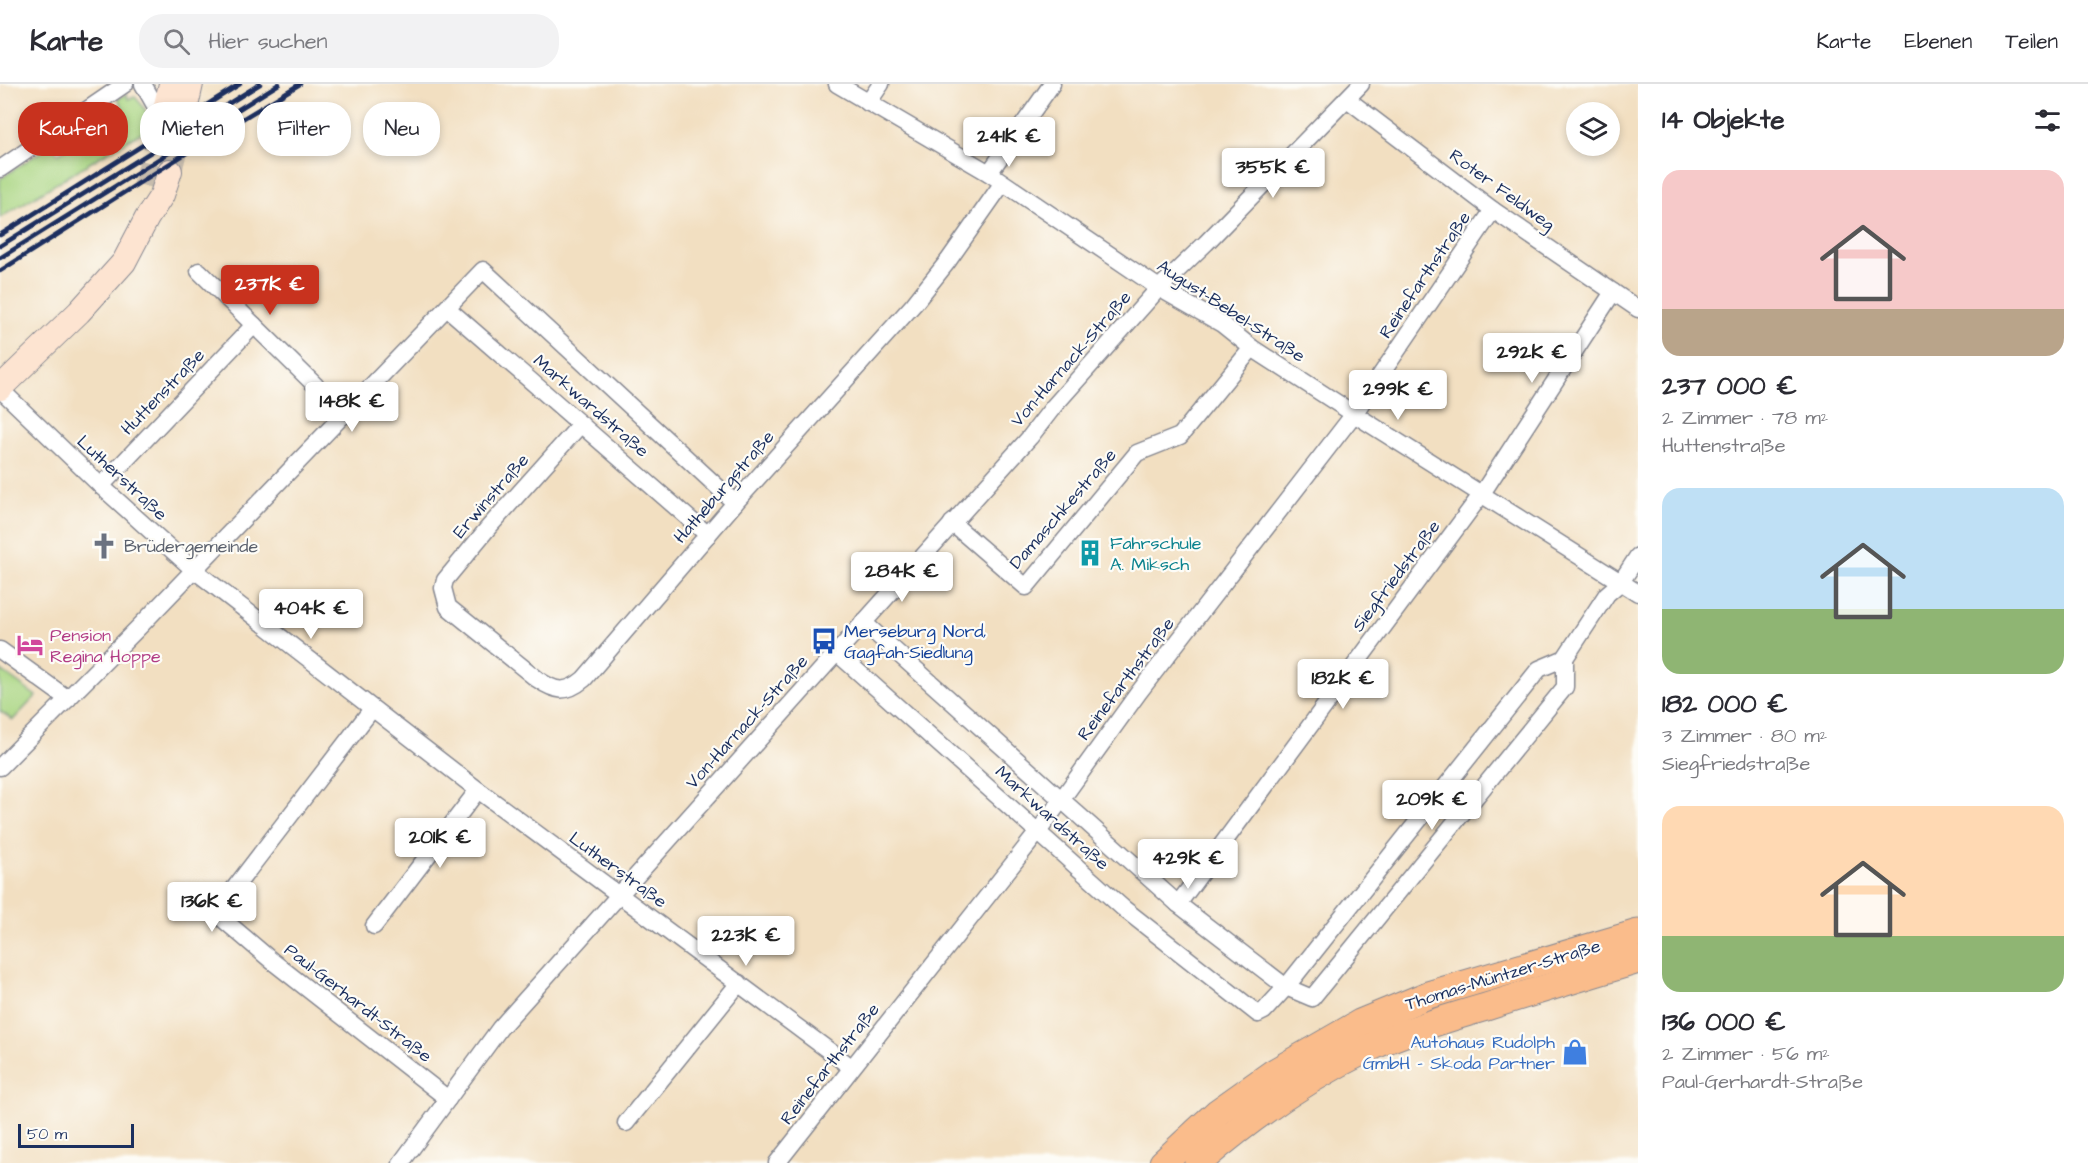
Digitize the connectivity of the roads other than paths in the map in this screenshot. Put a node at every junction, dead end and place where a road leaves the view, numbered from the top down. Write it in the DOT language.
graph roads {
  1 [pos="125,84"];
  2 [pos="143,84"];
  3 [pos="171,84"];
  4 [pos="191,84"];
  5 [pos="837,84"];
  6 [pos="881,84"];
  7 [pos="1052,84"];
  8 [pos="1361,84"];
  9 [pos="1347,99"];
  10 [pos="153,102"];
  11 [pos="170,102"];
  12 [pos="180,102"];
  13 [pos="868,103"];
  14 [pos="0,169"];
  15 [pos="170,171"];
  16 [pos="995,178"];
  17 [pos="145,186"];
  18 [pos="1493,210"];
  19 [pos="147,218"];
  20 [pos="199,271"];
  21 [pos="1159,288"];
  22 [pos="1612,292"];
  23 [pos="447,308"];
  24 [pos="1638,309"];
  25 [pos="254,325"];
  26 [pos="1252,348"];
  27 [pos="316,386"];
  28 [pos="0,388"];
  29 [pos="333,403"];
  30 [pos="1354,414"];
  31 [pos="345,415"];
  32 [pos="581,424"];
  33 [pos="100,486"];
  34 [pos="1481,495"];
  35 [pos="735,503"];
  36 [pos="952,523"];
  37 [pos="708,535"];
  38 [pos="1638,556"];
  39 [pos="194,570"];
  40 [pos="1621,582"];
  41 [pos="1638,593"];
  42 [pos="445,601"];
  43 [pos="863,622"];
  44 [pos="0,650"];
  45 [pos="836,652"];
  46 [pos="1565,658"];
  47 [pos="68,699"];
  48 [pos="372,709"];
  49 [pos="0,767"];
  50 [pos="478,790"];
  51 [pos="1061,798"];
  52 [pos="1038,832"];
  53 [pos="619,895"];
  54 [pos="1178,904"];
  55 [pos="374,926"];
  56 [pos="1638,933"];
  57 [pos="1638,960"];
  58 [pos="739,983"];
  59 [pos="1286,987"];
  60 [pos="851,1067"];
  61 [pos="448,1100"];
  62 [pos="626,1123"];
  63 [pos="400,1163"];
  64 [pos="777,1163"];
  65 [pos="1163,1163"];
  66 [pos="1198,1163"];
  1 -- 14 [label="street"];
  2 -- 10 [label="street"];
  3 -- 11 [label="main road"];
  4 -- 12 [label="main road"];
  5 -- 13 [label="street, August-Bebel-Straße"];
  6 -- 13 [label="street"];
  7 -- 16 [label="street"];
  8 -- 9 [label="street, Von-Harnack-Straße"];
  9 -- 18 [label="street, Roter Feldweg"];
  9 -- 21 [label="street, Von-Harnack-Straße"];
  13 -- 16 [label="street, August-Bebel-Straße"];
  15 -- 19 [label="main road"];
  16 -- 21 [label="street, August-Bebel-Straße"];
  16 -- 35 [label="street, Hatheburgstraße"];
  17 -- 19 [label="main road"];
  18 -- 22 [label="street, Roter Feldweg"];
  18 -- 30 [label="street, Reinefarthstraße"];
  19 -- 28 [label="main road"];
  20 -- 25 [label="street"];
  21 -- 26 [label="street, August-Bebel-Straße"];
  21 -- 36 [label="street, Von-Harnack-Straße"];
  22 -- 24 [label="street, Roter Feldweg"];
  22 -- 34 [label="street, Siegfriedstraße"];
  23 -- 31 [label="street"];
  23 -- 32 [label="street, Markwardstraße"];
  23 -- 35 [label="street, Markwardstraße"];
  25 -- 27 [label="street"];
  25 -- 33 [label="street, Huttenstraße"];
  26 -- 30 [label="street, August-Bebel-Straße"];
  26 -- 36 [label="street, Damaschkestraße"];
  28 -- 33 [label="street, Lutherstraße"];
  29 -- 31 [label="street"];
  30 -- 34 [label="street, August-Bebel-Straße"];
  30 -- 51 [label="street, Reinefarthstraße"];
  31 -- 39 [label="street"];
  32 -- 37 [label="street, Markwardstraße"];
  32 -- 42 [label="street, Erwinstraße"];
  33 -- 39 [label="street, Lutherstraße"];
  34 -- 40 [label="street, August-Bebel-Straße"];
  34 -- 54 [label="street, Siegfriedstraße"];
  35 -- 37 [label="street, Hatheburgstraße"];
  36 -- 43 [label="street, Von-Harnack-Straße"];
  37 -- 42 [label="street, Hatheburgstraße"];
  38 -- 40 [label="street"];
  39 -- 47 [label="street"];
  39 -- 48 [label="street, Lutherstraße"];
  40 -- 41 [label="street, August-Bebel-Straße"];
  40 -- 46 [label="street"];
  43 -- 45 [label="street, Von-Harnack-Straße"];
  43 -- 51 [label="street, Markwardstraße"];
  44 -- 47 [label="street"];
  45 -- 52 [label="street, Markwardstraße"];
  45 -- 53 [label="street, Von-Harnack-Straße"];
  46 -- 59 [label="street"];
  46 -- 59 [label="street"];
  47 -- 49 [label="street"];
  48 -- 50 [label="street, Lutherstraße"];
  48 -- 61 [label="street, Paul-Gerhardt-Straße"];
  50 -- 53 [label="street, Lutherstraße"];
  50 -- 55 [label="street"];
  51 -- 52 [label="street, Reinefarthstraße"];
  51 -- 54 [label="street, Markwardstraße"];
  52 -- 59 [label="street, Markwardstraße"];
  52 -- 60 [label="street, Reinefarthstraße"];
  53 -- 58 [label="street, Lutherstraße"];
  53 -- 61 [label="street, Von-Harnack-Straße"];
  54 -- 59 [label="street, Markwardstraße"];
  56 -- 65 [label="main road, Thomas-Müntzer-Straße"];
  57 -- 66 [label="main road, Thomas-Müntzer-Straße"];
  58 -- 60 [label="street, Lutherstraße"];
  58 -- 62 [label="street"];
  60 -- 64 [label="street, Reinefarthstraße"];
  61 -- 63 [label="street, Von-Harnack-Straße"];
}
